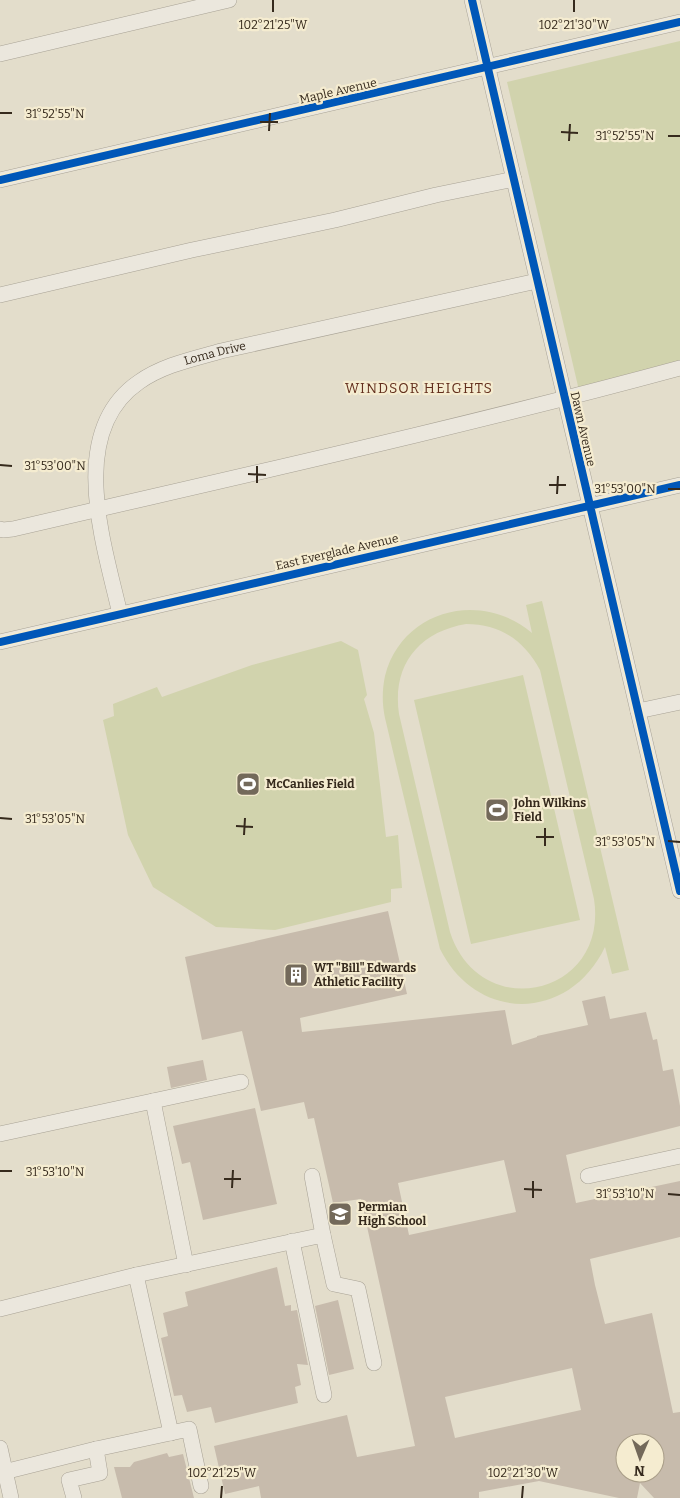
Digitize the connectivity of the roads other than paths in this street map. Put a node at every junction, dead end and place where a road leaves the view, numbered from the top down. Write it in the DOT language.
graph roads {
  1 [pos="229,0"];
  2 [pos="472,0"];
  3 [pos="680,22"];
  4 [pos="0,54"];
  5 [pos="489,68"];
  6 [pos="514,179"];
  7 [pos="0,180"];
  8 [pos="537,281"];
  9 [pos="0,295"];
  10 [pos="680,368"];
  11 [pos="564,400"];
  12 [pos="680,485"];
  13 [pos="589,505"];
  14 [pos="98,509"];
  15 [pos="0,529"];
  16 [pos="120,614"];
  17 [pos="0,642"];
  18 [pos="680,702"];
  19 [pos="638,711"];
  20 [pos="680,891"];
  21 [pos="241,1082"];
  22 [pos="154,1101"];
  23 [pos="0,1134"];
  24 [pos="680,1156"];
  25 [pos="312,1176"];
  26 [pos="588,1176"];
  27 [pos="323,1235"];
  28 [pos="292,1241"];
  29 [pos="186,1265"];
  30 [pos="136,1275"];
  31 [pos="0,1309"];
  32 [pos="374,1363"];
  33 [pos="324,1395"];
  34 [pos="171,1433"];
  35 [pos="0,1448"];
  36 [pos="96,1449"];
  37 [pos="3,1472"];
  38 [pos="201,1486"];
  39 [pos="11,1498"];
  40 [pos="74,1498"];
  1 -- 4 [label="street"];
  2 -- 5 [label="street, Dawn Avenue"];
  3 -- 5 [label="street, Maple Avenue"];
  5 -- 6 [label="street, Dawn Avenue"];
  5 -- 7 [label="street, Maple Avenue"];
  6 -- 8 [label="street, Dawn Avenue"];
  6 -- 9 [label="street"];
  8 -- 11 [label="street, Dawn Avenue"];
  8 -- 14 [label="street, Loma Drive"];
  10 -- 11 [label="street"];
  11 -- 13 [label="street, Dawn Avenue"];
  11 -- 14 [label="street"];
  12 -- 13 [label="street, East Everglade Avenue"];
  13 -- 16 [label="street, East Everglade Avenue"];
  13 -- 19 [label="street, Dawn Avenue"];
  14 -- 15 [label="street"];
  14 -- 16 [label="street, Loma Drive"];
  16 -- 17 [label="street, East Everglade Avenue"];
  18 -- 19 [label="street"];
  19 -- 20 [label="street, Dawn Avenue"];
  21 -- 22 [label="street"];
  22 -- 23 [label="street"];
  22 -- 29 [label="street"];
  24 -- 26 [label="street"];
  25 -- 27 [label="street"];
  27 -- 28 [label="street"];
  27 -- 32 [label="street"];
  28 -- 29 [label="street"];
  28 -- 33 [label="street"];
  29 -- 30 [label="street"];
  30 -- 31 [label="street"];
  30 -- 34 [label="street"];
  34 -- 36 [label="street"];
  34 -- 38 [label="street"];
  35 -- 37 [label="street"];
  36 -- 37 [label="street"];
  36 -- 40 [label="street"];
  37 -- 39 [label="street"];
}
